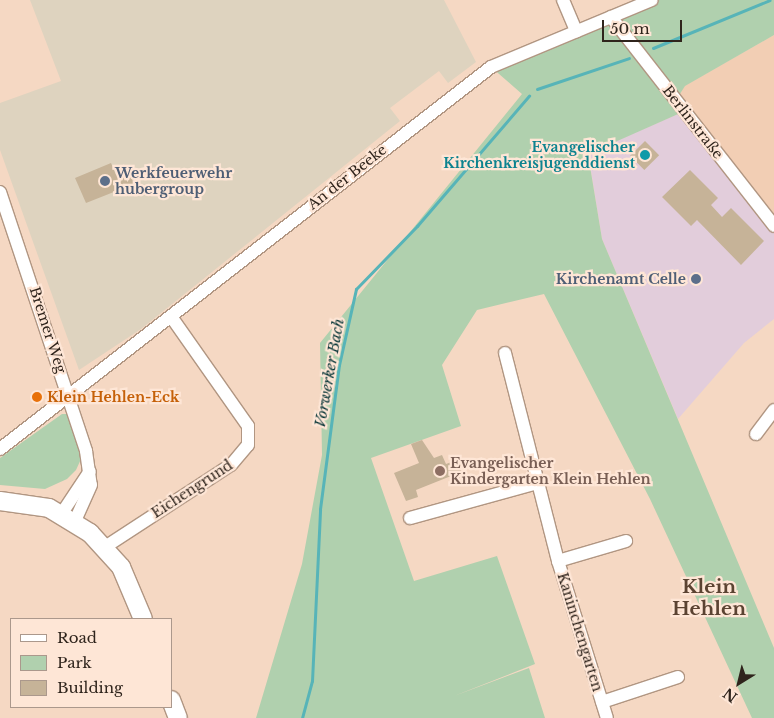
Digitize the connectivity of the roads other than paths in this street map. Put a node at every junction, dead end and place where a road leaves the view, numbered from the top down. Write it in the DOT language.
graph roads {
  1 [pos="563,0"];
  2 [pos="652,0"];
  3 [pos="611,17"];
  4 [pos="576,31"];
  5 [pos="0,192"];
  6 [pos="774,226"];
  7 [pos="172,318"];
  8 [pos="505,353"];
  9 [pos="70,398"];
  10 [pos="774,410"];
  11 [pos="756,434"];
  12 [pos="0,449"];
  13 [pos="537,482"];
  14 [pos="0,502"];
  15 [pos="68,517"];
  16 [pos="410,518"];
  17 [pos="626,541"];
  18 [pos="105,548"];
  19 [pos="558,561"];
  20 [pos="143,618"];
  21 [pos="678,677"];
  22 [pos="602,702"];
  23 [pos="172,703"];
  24 [pos="178,718"];
  25 [pos="607,718"];
  1 -- 4 [label="street"];
  2 -- 3 [label="street, An der Beeke"];
  3 -- 4 [label="street, An der Beeke"];
  3 -- 6 [label="street, Berlinstraße"];
  4 -- 7 [label="street, An der Beeke"];
  5 -- 9 [label="street, Bremer Weg"];
  7 -- 9 [label="street, An der Beeke"];
  7 -- 18 [label="street, Eichengrund"];
  8 -- 13 [label="street, Kaninchengarten"];
  9 -- 12 [label="street, An der Beeke"];
  9 -- 15 [label="street, Bremer Weg"];
  10 -- 11 [label="street"];
  13 -- 16 [label="street"];
  13 -- 19 [label="street, Kaninchengarten"];
  14 -- 15 [label="main road"];
  15 -- 18 [label="main road"];
  17 -- 19 [label="street, Kaninchengarten"];
  18 -- 20 [label="main road"];
  19 -- 22 [label="street, Kaninchengarten"];
  21 -- 22 [label="street, Kaninchengarten"];
  22 -- 25 [label="street, Kaninchengarten"];
  23 -- 24 [label="main road"];
}
